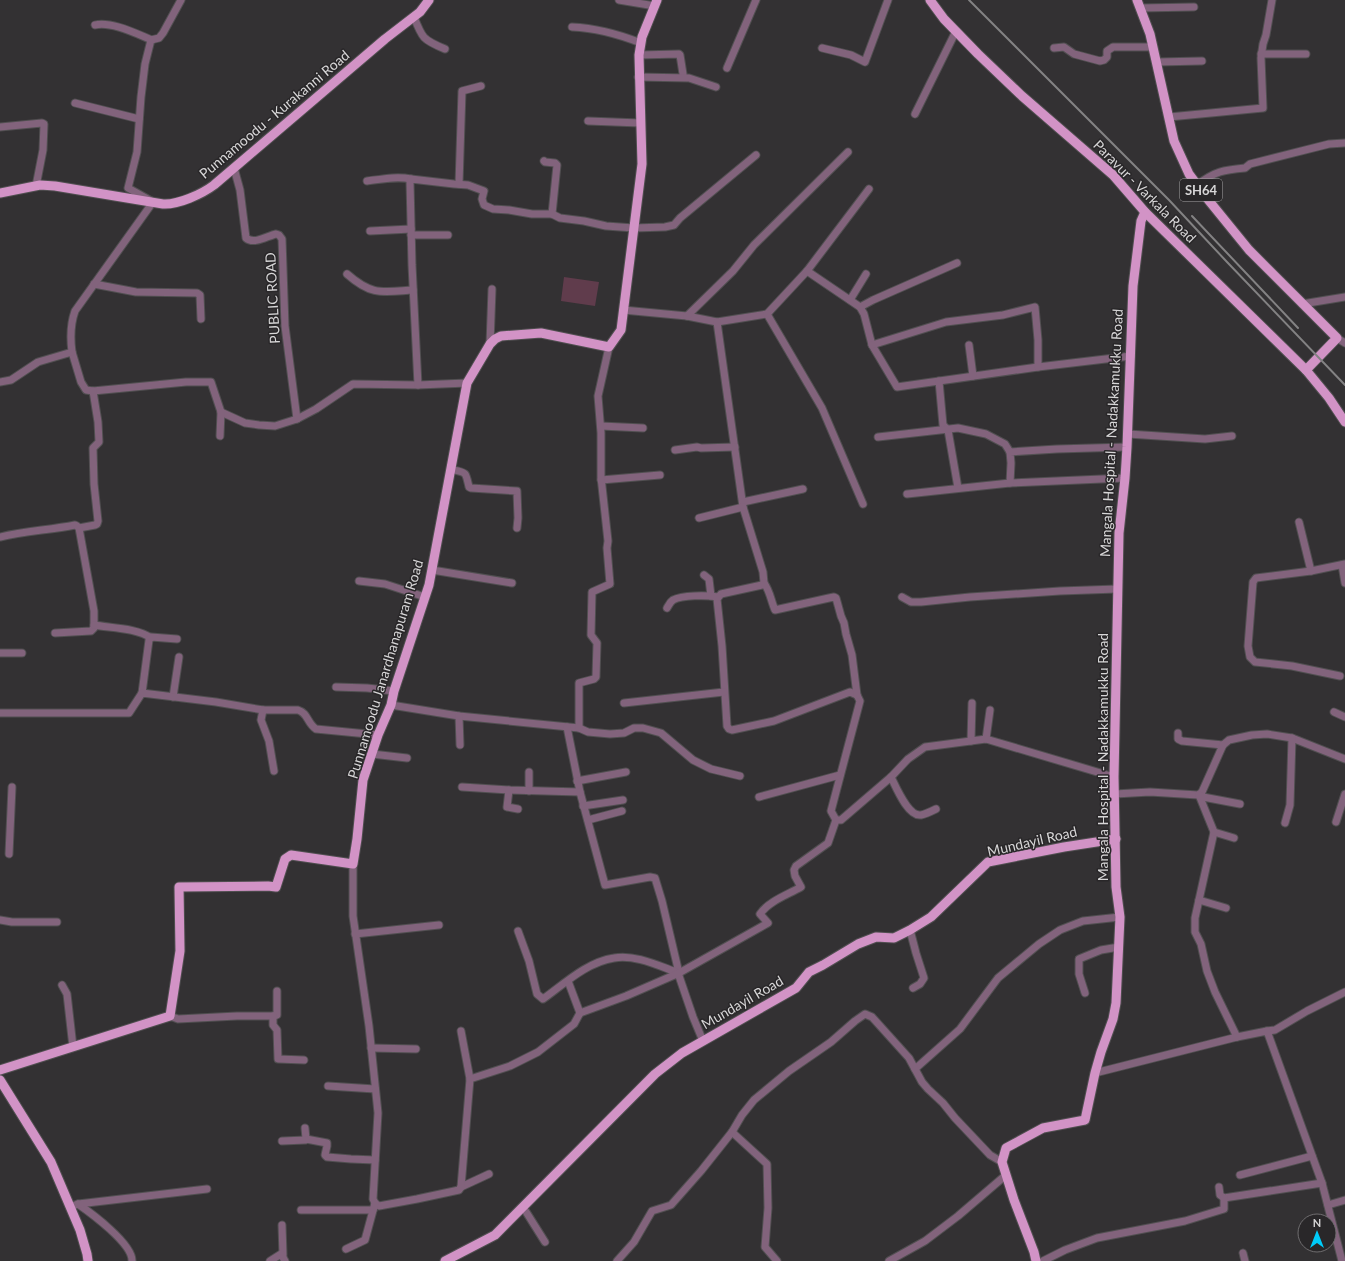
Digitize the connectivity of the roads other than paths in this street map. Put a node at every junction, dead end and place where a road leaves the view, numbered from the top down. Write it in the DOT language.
graph roads {
  1 [pos="181,0"];
  2 [pos="429,0"];
  3 [pos="619,0"];
  4 [pos="756,0"];
  5 [pos="888,0"];
  6 [pos="930,0"];
  7 [pos="1272,0"];
  8 [pos="656,3"];
  9 [pos="1139,4"];
  10 [pos="1194,7"];
  11 [pos="414,17"];
  12 [pos="95,25"];
  13 [pos="572,27"];
  14 [pos="956,31"];
  15 [pos="152,40"];
  16 [pos="641,43"];
  17 [pos="1153,47"];
  18 [pos="822,48"];
  19 [pos="1054,48"];
  20 [pos="445,49"];
  21 [pos="1261,54"];
  22 [pos="1306,54"];
  23 [pos="639,55"];
  24 [pos="1202,61"];
  25 [pos="1157,62"];
  26 [pos="727,68"];
  27 [pos="683,74"];
  28 [pos="638,77"];
  29 [pos="481,86"];
  30 [pos="716,88"];
  31 [pos="75,103"];
  32 [pos="915,114"];
  33 [pos="1169,117"];
  34 [pos="139,119"];
  35 [pos="588,121"];
  36 [pos="640,123"];
  37 [pos="0,127"];
  38 [pos="1345,143"];
  39 [pos="848,152"];
  40 [pos="756,155"];
  41 [pos="544,161"];
  42 [pos="234,168"];
  43 [pos="411,179"];
  44 [pos="367,181"];
  45 [pos="459,184"];
  46 [pos="1198,185"];
  47 [pos="36,186"];
  48 [pos="868,189"];
  49 [pos="0,193"];
  50 [pos="153,202"];
  51 [pos="1145,212"];
  52 [pos="552,214"];
  53 [pos="634,228"];
  54 [pos="370,231"];
  55 [pos="411,232"];
  56 [pos="448,235"];
  57 [pos="957,263"];
  58 [pos="807,271"];
  59 [pos="348,274"];
  60 [pos="866,274"];
  61 [pos="94,284"];
  62 [pos="492,289"];
  63 [pos="413,290"];
  64 [pos="1345,297"];
  65 [pos="850,300"];
  66 [pos="1302,304"];
  67 [pos="860,307"];
  68 [pos="623,310"];
  69 [pos="767,314"];
  70 [pos="687,316"];
  71 [pos="201,319"];
  72 [pos="717,322"];
  73 [pos="1341,341"];
  74 [pos="490,344"];
  75 [pos="872,345"];
  76 [pos="969,345"];
  77 [pos="609,347"];
  78 [pos="72,352"];
  79 [pos="1131,356"];
  80 [pos="1038,367"];
  81 [pos="1306,370"];
  82 [pos="973,376"];
  83 [pos="939,381"];
  84 [pos="0,382"];
  85 [pos="467,383"];
  86 [pos="418,385"];
  87 [pos="93,391"];
  88 [pos="221,412"];
  89 [pos="298,419"];
  90 [pos="1345,422"];
  91 [pos="601,426"];
  92 [pos="643,428"];
  93 [pos="948,430"];
  94 [pos="1128,434"];
  95 [pos="220,436"];
  96 [pos="1232,436"];
  97 [pos="878,437"];
  98 [pos="735,447"];
  99 [pos="1127,447"];
  100 [pos="675,450"];
  101 [pos="1010,452"];
  102 [pos="451,469"];
  103 [pos="660,475"];
  104 [pos="1125,478"];
  105 [pos="601,480"];
  106 [pos="1010,483"];
  107 [pos="958,488"];
  108 [pos="803,490"];
  109 [pos="907,494"];
  110 [pos="863,504"];
  111 [pos="743,505"];
  112 [pos="699,518"];
  113 [pos="1300,522"];
  114 [pos="79,528"];
  115 [pos="517,528"];
  116 [pos="0,537"];
  117 [pos="1344,565"];
  118 [pos="432,570"];
  119 [pos="1311,571"];
  120 [pos="704,575"];
  121 [pos="359,581"];
  122 [pos="512,583"];
  123 [pos="764,583"];
  124 [pos="1345,583"];
  125 [pos="1117,589"];
  126 [pos="715,596"];
  127 [pos="425,597"];
  128 [pos="902,597"];
  129 [pos="667,608"];
  130 [pos="94,625"];
  131 [pos="55,633"];
  132 [pos="151,638"];
  133 [pos="177,639"];
  134 [pos="0,653"];
  135 [pos="22,653"];
  136 [pos="179,656"];
  137 [pos="1340,676"];
  138 [pos="336,687"];
  139 [pos="394,691"];
  140 [pos="724,692"];
  141 [pos="142,693"];
  142 [pos="857,694"];
  143 [pos="173,697"];
  144 [pos="624,703"];
  145 [pos="972,703"];
  146 [pos="391,705"];
  147 [pos="263,710"];
  148 [pos="990,710"];
  149 [pos="1334,712"];
  150 [pos="0,713"];
  151 [pos="459,716"];
  152 [pos="1345,717"];
  153 [pos="567,727"];
  154 [pos="579,728"];
  155 [pos="1178,733"];
  156 [pos="378,735"];
  157 [pos="1292,738"];
  158 [pos="986,739"];
  159 [pos="971,741"];
  160 [pos="460,745"];
  161 [pos="1223,745"];
  162 [pos="372,754"];
  163 [pos="407,758"];
  164 [pos="1345,759"];
  165 [pos="274,771"];
  166 [pos="530,772"];
  167 [pos="626,772"];
  168 [pos="840,775"];
  169 [pos="740,776"];
  170 [pos="891,777"];
  171 [pos="1114,777"];
  172 [pos="577,781"];
  173 [pos="12,787"];
  174 [pos="462,787"];
  175 [pos="509,790"];
  176 [pos="530,791"];
  177 [pos="580,792"];
  178 [pos="1115,794"];
  179 [pos="1345,794"];
  180 [pos="1199,795"];
  181 [pos="759,798"];
  182 [pos="623,800"];
  183 [pos="1240,804"];
  184 [pos="584,806"];
  185 [pos="518,809"];
  186 [pos="936,809"];
  187 [pos="622,811"];
  188 [pos="588,820"];
  189 [pos="836,820"];
  190 [pos="1336,822"];
  191 [pos="1285,823"];
  192 [pos="1214,832"];
  193 [pos="1234,838"];
  194 [pos="1116,839"];
  195 [pos="9,854"];
  196 [pos="353,864"];
  197 [pos="1199,900"];
  198 [pos="1226,908"];
  199 [pos="1120,917"];
  200 [pos="0,920"];
  201 [pos="57,922"];
  202 [pos="439,925"];
  203 [pos="910,930"];
  204 [pos="518,931"];
  205 [pos="356,934"];
  206 [pos="1119,947"];
  207 [pos="679,973"];
  208 [pos="568,982"];
  209 [pos="62,985"];
  210 [pos="912,988"];
  211 [pos="277,991"];
  212 [pos="1345,992"];
  213 [pos="1085,993"];
  214 [pos="580,1013"];
  215 [pos="170,1016"];
  216 [pos="273,1016"];
  217 [pos="461,1031"];
  218 [pos="1268,1031"];
  219 [pos="1237,1037"];
  220 [pos="703,1041"];
  221 [pos="73,1047"];
  222 [pos="371,1048"];
  223 [pos="416,1049"];
  224 [pos="304,1060"];
  225 [pos="915,1069"];
  226 [pos="0,1070"];
  227 [pos="1095,1073"];
  228 [pos="470,1079"];
  229 [pos="0,1080"];
  230 [pos="328,1086"];
  231 [pos="375,1089"];
  232 [pos="305,1128"];
  233 [pos="732,1132"];
  234 [pos="306,1140"];
  235 [pos="282,1141"];
  236 [pos="1312,1156"];
  237 [pos="375,1160"];
  238 [pos="1002,1162"];
  239 [pos="489,1174"];
  240 [pos="1006,1176"];
  241 [pos="1240,1176"];
  242 [pos="1322,1183"];
  243 [pos="462,1186"];
  244 [pos="1218,1187"];
  245 [pos="207,1189"];
  246 [pos="1224,1198"];
  247 [pos="1345,1200"];
  248 [pos="74,1205"];
  249 [pos="1328,1205"];
  250 [pos="374,1207"];
  251 [pos="523,1207"];
  252 [pos="301,1210"];
  253 [pos="282,1225"];
  254 [pos="545,1242"];
  255 [pos="346,1249"];
  256 [pos="1342,1251"];
  257 [pos="1243,1253"];
  258 [pos="284,1258"];
  259 [pos="88,1261"];
  260 [pos="132,1261"];
  261 [pos="270,1261"];
  262 [pos="445,1261"];
  263 [pos="616,1261"];
  264 [pos="777,1261"];
  265 [pos="889,1261"];
  266 [pos="1036,1261"];
  267 [pos="1043,1261"];
  268 [pos="1245,1261"];
  269 [pos="1342,1261"];
  1 -- 15 [label="street"];
  2 -- 11 [label="main road, Punnamoodu - Kurakanni Road"];
  3 -- 8 [label="street"];
  4 -- 26 [label="street"];
  5 -- 18 [label="street"];
  6 -- 14 [label="main road, Paravur - Varkala Road"];
  7 -- 21 [label="street"];
  8 -- 16 [label="main road"];
  9 -- 10 [label="street"];
  9 -- 17 [label="main road, SH64"];
  11 -- 20 [label="street"];
  11 -- 42 [label="main road, Punnamoodu - Kurakanni Road"];
  12 -- 15 [label="street"];
  13 -- 16 [label="street"];
  14 -- 32 [label="street"];
  14 -- 51 [label="main road, Paravur - Varkala Road"];
  15 -- 34 [label="street"];
  16 -- 23 [label="main road"];
  17 -- 19 [label="street"];
  17 -- 25 [label="main road, SH64"];
  21 -- 22 [label="street"];
  21 -- 33 [label="street"];
  23 -- 27 [label="street"];
  23 -- 28 [label="main road"];
  24 -- 25 [label="street"];
  25 -- 33 [label="main road, SH64"];
  28 -- 30 [label="street"];
  28 -- 36 [label="main road"];
  29 -- 45 [label="street"];
  31 -- 34 [label="street"];
  33 -- 46 [label="main road, SH64"];
  34 -- 50 [label="street"];
  35 -- 36 [label="street"];
  36 -- 53 [label="main road"];
  37 -- 47 [label="street"];
  38 -- 46 [label="street"];
  39 -- 70 [label="street"];
  40 -- 53 [label="street"];
  41 -- 52 [label="street"];
  42 -- 50 [label="main road, Punnamoodu - Kurakanni Road"];
  42 -- 89 [label="street, PUBLIC ROAD"];
  43 -- 44 [label="street"];
  43 -- 45 [label="street"];
  43 -- 55 [label="street"];
  45 -- 52 [label="street"];
  46 -- 66 [label="main road, SH64"];
  47 -- 49 [label="main road, Punnamoodu - Kurakanni Road"];
  47 -- 50 [label="main road, Punnamoodu - Kurakanni Road"];
  48 -- 58 [label="street"];
  50 -- 61 [label="street"];
  51 -- 79 [label="main road, Mangala Hospital - Nadakkamukku Road"];
  51 -- 81 [label="main road, Paravur - Varkala Road"];
  52 -- 53 [label="street"];
  53 -- 68 [label="main road"];
  54 -- 55 [label="street"];
  55 -- 56 [label="street"];
  55 -- 63 [label="street"];
  57 -- 67 [label="street"];
  58 -- 65 [label="street"];
  58 -- 69 [label="street"];
  59 -- 63 [label="street"];
  60 -- 65 [label="street"];
  61 -- 71 [label="street"];
  61 -- 78 [label="street"];
  62 -- 74 [label="street"];
  63 -- 86 [label="street"];
  64 -- 66 [label="street"];
  65 -- 67 [label="street"];
  66 -- 73 [label="main road, SH64"];
  67 -- 75 [label="street"];
  68 -- 70 [label="street"];
  68 -- 77 [label="main road"];
  69 -- 72 [label="street"];
  69 -- 110 [label="street"];
  70 -- 72 [label="street"];
  72 -- 98 [label="street"];
  73 -- 81 [label="main road, SH64"];
  74 -- 77 [label="main road"];
  74 -- 85 [label="main road, Punnamoodu Janardhanapuram Road"];
  75 -- 80 [label="street"];
  75 -- 83 [label="street"];
  76 -- 82 [label="street"];
  77 -- 91 [label="street"];
  78 -- 84 [label="street"];
  78 -- 87 [label="street"];
  79 -- 80 [label="street"];
  79 -- 94 [label="main road, Mangala Hospital - Nadakkamukku Road"];
  80 -- 82 [label="street"];
  81 -- 90 [label="main road, Paravur - Varkala Road"];
  82 -- 83 [label="street"];
  83 -- 93 [label="street"];
  85 -- 86 [label="street"];
  85 -- 102 [label="main road, Punnamoodu Janardhanapuram Road"];
  86 -- 89 [label="street"];
  87 -- 88 [label="street"];
  87 -- 114 [label="street"];
  88 -- 89 [label="street"];
  88 -- 95 [label="street"];
  91 -- 92 [label="street"];
  91 -- 105 [label="street"];
  93 -- 97 [label="street"];
  93 -- 101 [label="street"];
  93 -- 107 [label="street"];
  94 -- 96 [label="street"];
  94 -- 99 [label="main road, Mangala Hospital - Nadakkamukku Road"];
  98 -- 100 [label="street"];
  98 -- 111 [label="street"];
  99 -- 101 [label="street"];
  99 -- 104 [label="main road, Mangala Hospital - Nadakkamukku Road"];
  101 -- 106 [label="street"];
  102 -- 115 [label="street"];
  102 -- 118 [label="main road, Punnamoodu Janardhanapuram Road"];
  103 -- 105 [label="street"];
  104 -- 106 [label="street"];
  104 -- 125 [label="main road, Mangala Hospital - Nadakkamukku Road"];
  105 -- 154 [label="street"];
  106 -- 107 [label="street"];
  107 -- 109 [label="street"];
  108 -- 111 [label="street"];
  111 -- 112 [label="street"];
  111 -- 123 [label="street"];
  113 -- 119 [label="street"];
  114 -- 116 [label="street"];
  114 -- 130 [label="street"];
  117 -- 119 [label="street"];
  117 -- 124 [label="street"];
  118 -- 122 [label="street"];
  118 -- 127 [label="main road, Punnamoodu Janardhanapuram Road"];
  119 -- 137 [label="street"];
  120 -- 126 [label="street"];
  121 -- 127 [label="street"];
  123 -- 126 [label="street"];
  123 -- 142 [label="street"];
  125 -- 128 [label="street"];
  125 -- 171 [label="main road, Mangala Hospital - Nadakkamukku Road"];
  126 -- 129 [label="street"];
  126 -- 140 [label="street"];
  127 -- 139 [label="main road, Punnamoodu Janardhanapuram Road"];
  130 -- 131 [label="street"];
  130 -- 132 [label="street"];
  132 -- 133 [label="street"];
  132 -- 141 [label="street"];
  134 -- 135 [label="street"];
  136 -- 143 [label="street"];
  138 -- 139 [label="street"];
  139 -- 146 [label="main road, Punnamoodu Janardhanapuram Road"];
  140 -- 142 [label="street"];
  140 -- 144 [label="street"];
  141 -- 143 [label="street"];
  141 -- 150 [label="street"];
  142 -- 168 [label="street"];
  143 -- 147 [label="street"];
  145 -- 159 [label="street"];
  146 -- 151 [label="street"];
  146 -- 156 [label="main road, Punnamoodu Janardhanapuram Road"];
  147 -- 156 [label="street"];
  147 -- 165 [label="street"];
  148 -- 158 [label="street"];
  149 -- 152 [label="street"];
  151 -- 153 [label="street"];
  151 -- 160 [label="street"];
  153 -- 154 [label="street"];
  153 -- 172 [label="street"];
  154 -- 169 [label="street"];
  155 -- 161 [label="street"];
  156 -- 162 [label="main road, Punnamoodu Janardhanapuram Road"];
  157 -- 161 [label="street"];
  157 -- 164 [label="street"];
  157 -- 191 [label="street"];
  158 -- 159 [label="street"];
  158 -- 171 [label="street"];
  159 -- 170 [label="street"];
  161 -- 180 [label="street"];
  162 -- 163 [label="street"];
  162 -- 196 [label="main road, Punnamoodu Janardhanapuram Road"];
  166 -- 176 [label="street"];
  167 -- 172 [label="street"];
  168 -- 181 [label="street"];
  168 -- 189 [label="street"];
  170 -- 186 [label="street"];
  170 -- 189 [label="street"];
  171 -- 178 [label="main road, Mangala Hospital - Nadakkamukku Road"];
  172 -- 177 [label="street"];
  173 -- 195 [label="street"];
  174 -- 175 [label="street"];
  175 -- 176 [label="street"];
  175 -- 185 [label="street"];
  176 -- 177 [label="street"];
  177 -- 184 [label="street"];
  178 -- 180 [label="street"];
  178 -- 194 [label="main road, Mangala Hospital - Nadakkamukku Road"];
  179 -- 190 [label="street"];
  180 -- 183 [label="street"];
  180 -- 192 [label="street"];
  182 -- 184 [label="street"];
  184 -- 188 [label="street"];
  187 -- 188 [label="street"];
  188 -- 207 [label="street"];
  189 -- 207 [label="street"];
  192 -- 193 [label="street"];
  192 -- 197 [label="street"];
  194 -- 199 [label="main road, Mangala Hospital - Nadakkamukku Road"];
  194 -- 203 [label="main road, Mundayil Road"];
  196 -- 205 [label="street"];
  196 -- 215 [label="main road"];
  197 -- 198 [label="street"];
  197 -- 219 [label="street"];
  199 -- 206 [label="main road, Mangala Hospital - Nadakkamukku Road"];
  199 -- 225 [label="street"];
  200 -- 201 [label="street"];
  202 -- 205 [label="street"];
  203 -- 210 [label="street"];
  203 -- 220 [label="main road, Mundayil Road"];
  204 -- 208 [label="street"];
  205 -- 222 [label="street"];
  206 -- 213 [label="street"];
  206 -- 227 [label="main road, Mangala Hospital - Nadakkamukku Road"];
  207 -- 208 [label="street"];
  207 -- 214 [label="street"];
  207 -- 220 [label="street"];
  208 -- 214 [label="street"];
  209 -- 221 [label="street"];
  211 -- 216 [label="street"];
  212 -- 218 [label="street"];
  214 -- 228 [label="street"];
  215 -- 216 [label="street"];
  215 -- 221 [label="main road"];
  216 -- 224 [label="street"];
  217 -- 228 [label="street"];
  218 -- 219 [label="street"];
  218 -- 236 [label="street"];
  219 -- 227 [label="street"];
  220 -- 251 [label="main road, Mundayil Road"];
  221 -- 226 [label="main road"];
  222 -- 223 [label="street"];
  222 -- 231 [label="street"];
  225 -- 233 [label="street"];
  225 -- 238 [label="street"];
  227 -- 238 [label="main road, Mangala Hospital - Nadakkamukku Road"];
  228 -- 243 [label="street"];
  229 -- 248 [label="main road"];
  230 -- 231 [label="street"];
  231 -- 237 [label="street"];
  232 -- 234 [label="street"];
  233 -- 263 [label="street"];
  233 -- 264 [label="street"];
  234 -- 235 [label="street"];
  234 -- 237 [label="street"];
  236 -- 241 [label="street"];
  236 -- 242 [label="street"];
  237 -- 250 [label="street"];
  238 -- 240 [label="main road"];
  239 -- 243 [label="street"];
  240 -- 265 [label="street"];
  240 -- 266 [label="main road"];
  242 -- 246 [label="street"];
  242 -- 249 [label="street"];
  243 -- 250 [label="street"];
  244 -- 246 [label="street"];
  245 -- 248 [label="street"];
  246 -- 267 [label="street"];
  247 -- 249 [label="street"];
  248 -- 259 [label="main road"];
  248 -- 260 [label="street"];
  249 -- 256 [label="street"];
  250 -- 252 [label="street"];
  250 -- 255 [label="street"];
  251 -- 254 [label="street"];
  251 -- 262 [label="main road, Mundayil Road"];
  253 -- 258 [label="street"];
  256 -- 269 [label="street"];
  257 -- 268 [label="street"];
  258 -- 261 [label="street"];
}
